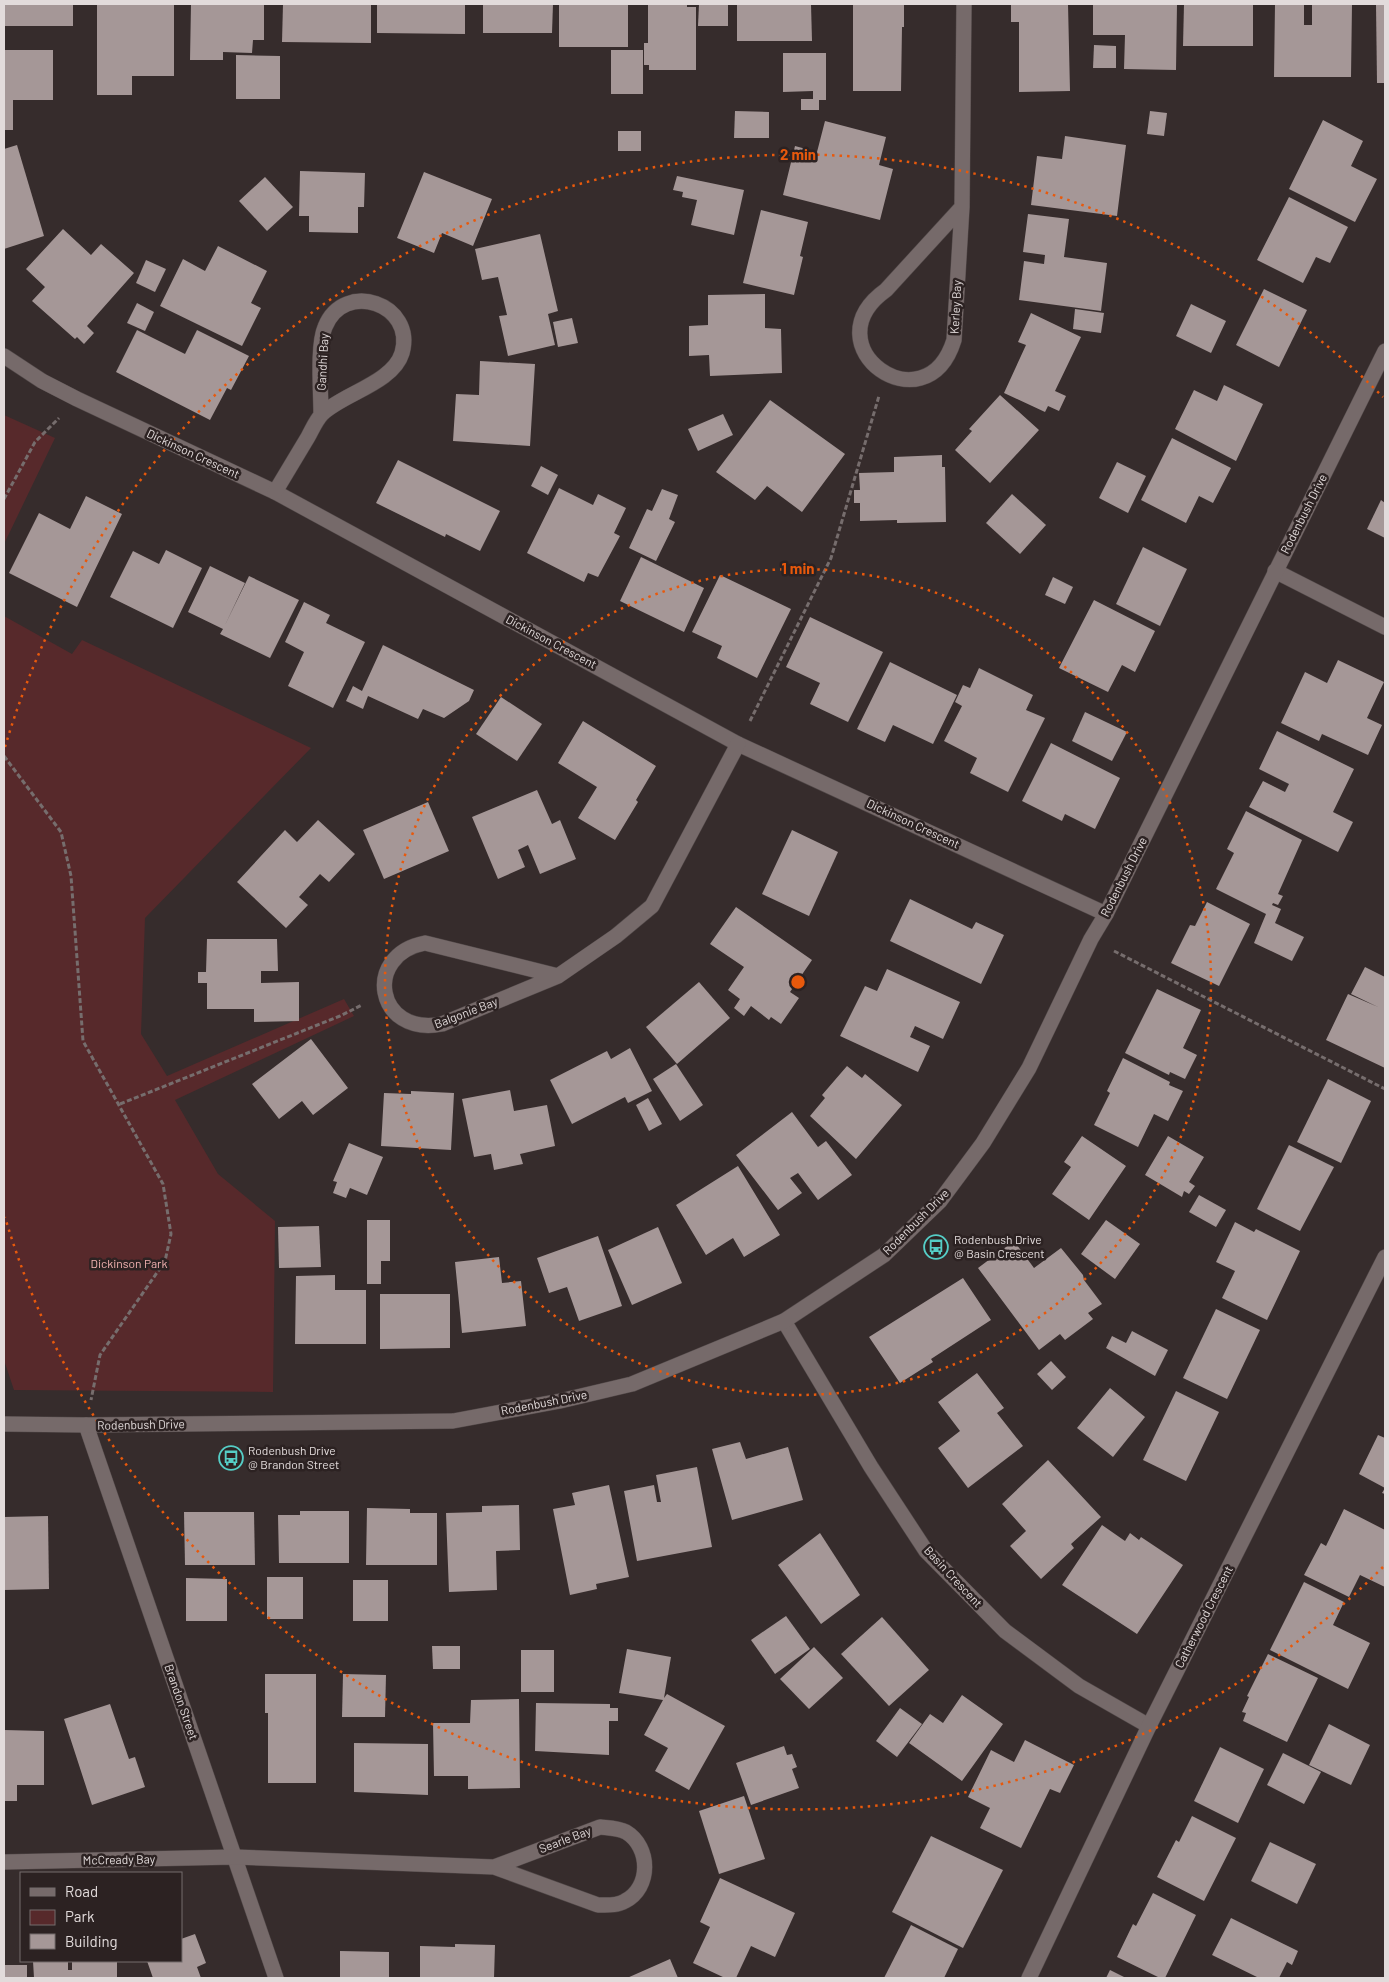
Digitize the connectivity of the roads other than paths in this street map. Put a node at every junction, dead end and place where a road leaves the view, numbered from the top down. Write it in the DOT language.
graph roads {
  1 [pos="964,4"];
  2 [pos="962,207"];
  3 [pos="1385,351"];
  4 [pos="4,356"];
  5 [pos="321,414"];
  6 [pos="276,492"];
  7 [pos="1275,571"];
  8 [pos="1385,627"];
  9 [pos="738,744"];
  10 [pos="1106,914"];
  11 [pos="558,976"];
  12 [pos="1385,1257"];
  13 [pos="784,1321"];
  14 [pos="4,1424"];
  15 [pos="86,1425"];
  16 [pos="1149,1726"];
  17 [pos="234,1857"];
  18 [pos="4,1862"];
  19 [pos="494,1868"];
  20 [pos="276,1978"];
  21 [pos="1028,1978"];
  1 -- 2 [label="street, Kerley Bay"];
  2 -- 2 [label="street, Kerley Bay"];
  3 -- 7 [label="street, Rodenbush Drive"];
  4 -- 6 [label="street, Dickinson Crescent"];
  5 -- 5 [label="street, Gandhi Bay"];
  5 -- 6 [label="street, Gandhi Bay"];
  6 -- 9 [label="street, Dickinson Crescent"];
  7 -- 8 [label="street"];
  7 -- 10 [label="street, Rodenbush Drive"];
  9 -- 10 [label="street, Dickinson Crescent"];
  9 -- 11 [label="street, Balgonie Bay"];
  10 -- 13 [label="street, Rodenbush Drive"];
  11 -- 11 [label="street, Balgonie Bay"];
  12 -- 16 [label="street, Catherwood Crescent"];
  13 -- 15 [label="street, Rodenbush Drive"];
  13 -- 16 [label="street, Basin Crescent"];
  14 -- 15 [label="street, Rodenbush Drive"];
  15 -- 17 [label="street, Brandon Street"];
  16 -- 21 [label="street, Catherwood Crescent"];
  17 -- 18 [label="street, McCready Bay"];
  17 -- 19 [label="street, Searle Bay"];
  17 -- 20 [label="street, Brandon Street"];
  19 -- 19 [label="street, Searle Bay"];
}
